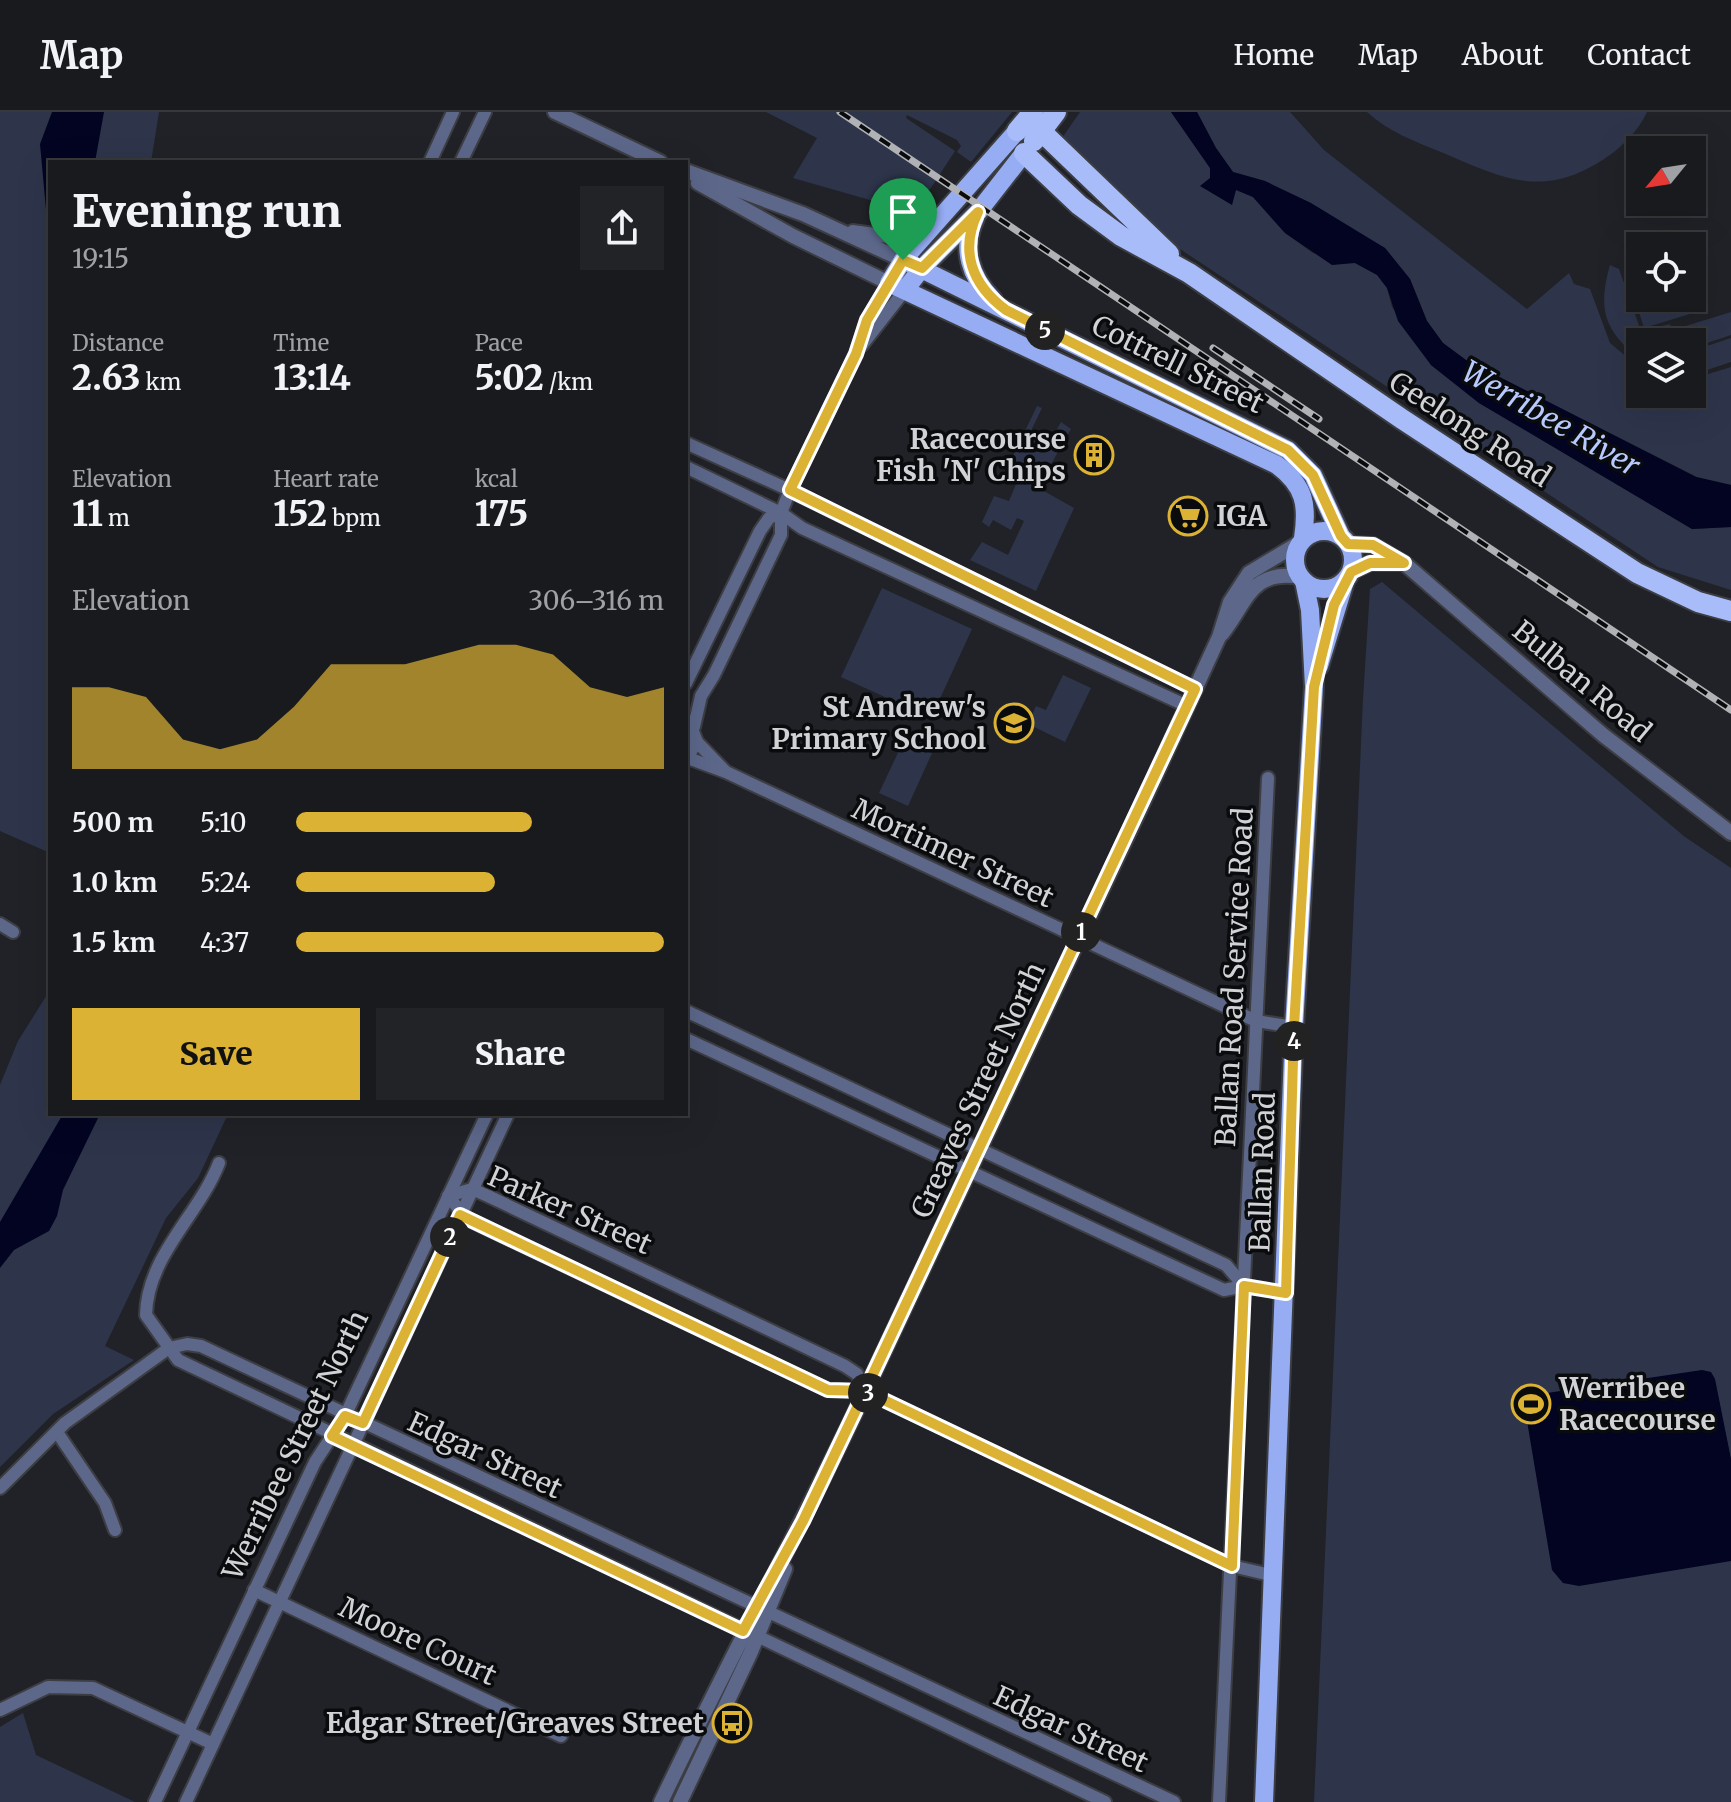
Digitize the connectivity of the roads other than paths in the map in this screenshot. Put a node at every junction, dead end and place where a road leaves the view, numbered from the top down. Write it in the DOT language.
graph roads {
  1 [pos="453,112"];
  2 [pos="485,112"];
  3 [pos="555,112"];
  4 [pos="1056,112"];
  5 [pos="1037,122"];
  6 [pos="1017,131"];
  7 [pos="1024,153"];
  8 [pos="431,160"];
  9 [pos="462,160"];
  10 [pos="658,160"];
  11 [pos="688,174"];
  12 [pos="688,174"];
  13 [pos="978,212"];
  14 [pos="938,221"];
  15 [pos="837,229"];
  16 [pos="903,260"];
  17 [pos="922,268"];
  18 [pos="1189,273"];
  19 [pos="897,287"];
  20 [pos="1006,310"];
  21 [pos="856,354"];
  22 [pos="1182,398"];
  23 [pos="1205,432"];
  24 [pos="688,444"];
  25 [pos="688,468"];
  26 [pos="790,490"];
  27 [pos="781,513"];
  28 [pos="1345,540"];
  29 [pos="1301,541"];
  30 [pos="1404,563"];
  31 [pos="1348,577"];
  32 [pos="1302,579"];
  33 [pos="1731,611"];
  34 [pos="1219,637"];
  35 [pos="688,679"];
  36 [pos="1314,687"];
  37 [pos="1195,689"];
  38 [pos="1187,706"];
  39 [pos="690,723"];
  40 [pos="697,742"];
  41 [pos="688,756"];
  42 [pos="688,758"];
  43 [pos="726,772"];
  44 [pos="1268,778"];
  45 [pos="1731,833"];
  46 [pos="0,924"];
  47 [pos="13,932"];
  48 [pos="1078,939"];
  49 [pos="688,1012"];
  50 [pos="1256,1021"];
  51 [pos="1294,1027"];
  52 [pos="688,1040"];
  53 [pos="486,1116"];
  54 [pos="507,1116"];
  55 [pos="979,1147"];
  56 [pos="219,1163"];
  57 [pos="967,1172"];
  58 [pos="472,1189"];
  59 [pos="448,1196"];
  60 [pos="460,1215"];
  61 [pos="1244,1286"];
  62 [pos="1286,1293"];
  63 [pos="169,1348"];
  64 [pos="865,1391"];
  65 [pos="345,1416"];
  66 [pos="363,1423"];
  67 [pos="57,1432"];
  68 [pos="332,1436"];
  69 [pos="353,1445"];
  70 [pos="0,1488"];
  71 [pos="115,1530"];
  72 [pos="1232,1566"];
  73 [pos="1275,1576"];
  74 [pos="254,1590"];
  75 [pos="279,1603"];
  76 [pos="761,1611"];
  77 [pos="743,1631"];
  78 [pos="758,1637"];
  79 [pos="906,1679"];
  80 [pos="896,1704"];
  81 [pos="0,1710"];
  82 [pos="188,1731"];
  83 [pos="561,1736"];
  84 [pos="213,1744"];
  85 [pos="155,1802"];
  86 [pos="186,1802"];
  87 [pos="661,1802"];
  88 [pos="680,1802"];
  89 [pos="1105,1802"];
  90 [pos="1174,1802"];
  91 [pos="1219,1802"];
  92 [pos="1264,1802"];
  1 -- 8 [label="street"];
  2 -- 9 [label="street"];
  3 -- 10 [label="street"];
  4 -- 5 [label="highway"];
  5 -- 6 [label="highway"];
  5 -- 7 [label="highway"];
  5 -- 18 [label="highway, Geelong Road"];
  6 -- 7 [label="highway"];
  6 -- 14 [label="main road"];
  7 -- 13 [label="main road"];
  7 -- 18 [label="highway, Geelong Road"];
  11 -- 15 [label="street, Cottrell Street"];
  12 -- 19 [label="street, Cottrell Street"];
  13 -- 17 [label="main road"];
  13 -- 20 [label="main road"];
  14 -- 15 [label="street"];
  14 -- 16 [label="main road"];
  15 -- 16 [label="street, Cottrell Street"];
  16 -- 17 [label="main road, Cottrell Street"];
  16 -- 19 [label="main road"];
  17 -- 19 [label="main road"];
  17 -- 20 [label="main road, Cottrell Street"];
  18 -- 33 [label="highway, Geelong Road"];
  19 -- 21 [label="street"];
  19 -- 21 [label="street"];
  19 -- 23 [label="main road, Cottrell Street"];
  20 -- 22 [label="main road, Cottrell Street"];
  21 -- 26 [label="street"];
  22 -- 23 [label="main road"];
  22 -- 28 [label="main road, Cottrell Street"];
  23 -- 29 [label="main road, Cottrell Street"];
  24 -- 26 [label="street"];
  25 -- 27 [label="street"];
  26 -- 27 [label="street"];
  26 -- 37 [label="street"];
  27 -- 35 [label="street"];
  27 -- 38 [label="street"];
  27 -- 39 [label="street"];
  28 -- 29 [label="main road"];
  28 -- 30 [label="street, Bulban Road"];
  28 -- 31 [label="main road"];
  29 -- 32 [label="main road"];
  29 -- 34 [label="street, Greaves Street North"];
  30 -- 31 [label="street"];
  30 -- 45 [label="street, Bulban Road"];
  31 -- 32 [label="main road"];
  31 -- 36 [label="main road, Ballan Road"];
  32 -- 34 [label="street, Greaves Street North"];
  32 -- 36 [label="main road, Ballan Road"];
  34 -- 37 [label="street, Greaves Street North"];
  36 -- 51 [label="main road, Ballan Road"];
  37 -- 38 [label="street, Greaves Street North"];
  38 -- 48 [label="street, Greaves Street North"];
  39 -- 40 [label="street"];
  40 -- 41 [label="street"];
  40 -- 43 [label="street, Mortimer Street"];
  42 -- 43 [label="street, Mortimer Street"];
  43 -- 48 [label="street, Mortimer Street"];
  44 -- 50 [label="street, Ballan Road Service Road"];
  46 -- 47 [label="street"];
  48 -- 50 [label="street, Mortimer Street"];
  48 -- 55 [label="street, Greaves Street North"];
  49 -- 55 [label="street"];
  50 -- 51 [label="street, Mortimer Street"];
  50 -- 61 [label="street, Ballan Road Service Road"];
  51 -- 62 [label="main road, Ballan Road"];
  52 -- 57 [label="street"];
  53 -- 59 [label="street, Werribee Street North"];
  54 -- 58 [label="street, Werribee Street North"];
  55 -- 57 [label="street, Greaves Street North"];
  55 -- 61 [label="street"];
  56 -- 63 [label="street"];
  57 -- 61 [label="street"];
  57 -- 64 [label="street, Greaves Street North"];
  58 -- 59 [label="street, Parker Street"];
  58 -- 60 [label="street, Werribee Street North"];
  58 -- 64 [label="street, Parker Street"];
  59 -- 60 [label="street, Parker Street"];
  59 -- 65 [label="street, Werribee Street North"];
  60 -- 64 [label="street, Parker Street"];
  60 -- 66 [label="street, Werribee Street North"];
  61 -- 62 [label="street"];
  61 -- 72 [label="street, Ballan Road Service Road"];
  62 -- 73 [label="main road, Ballan Road"];
  63 -- 65 [label="street, Edgar Street"];
  63 -- 67 [label="street"];
  63 -- 68 [label="street, Edgar Street"];
  64 -- 72 [label="street, Parker Street"];
  64 -- 76 [label="street, Greaves Street North"];
  65 -- 66 [label="street, Edgar Street"];
  65 -- 68 [label="street, Werribee Street North"];
  66 -- 69 [label="street, Werribee Street North"];
  66 -- 76 [label="street, Edgar Street"];
  67 -- 70 [label="street"];
  67 -- 71 [label="street"];
  68 -- 69 [label="street, Edgar Street"];
  68 -- 74 [label="street, Werribee Street North"];
  69 -- 75 [label="street, Werribee Street North"];
  69 -- 77 [label="street, Edgar Street"];
  72 -- 73 [label="street, Parker Street"];
  72 -- 91 [label="street, Ballan Road Service Road"];
  73 -- 92 [label="main road, Ballan Road"];
  74 -- 75 [label="street, Moore Court"];
  74 -- 82 [label="street, Werribee Street North"];
  75 -- 83 [label="street, Moore Court"];
  75 -- 84 [label="street, Werribee Street North"];
  76 -- 77 [label="street, Greaves Street North"];
  76 -- 78 [label="street, Greaves Street North"];
  76 -- 79 [label="street, Edgar Street"];
  77 -- 78 [label="street, Edgar Street"];
  77 -- 87 [label="street, Greaves Street North"];
  78 -- 80 [label="street, Edgar Street"];
  78 -- 88 [label="street, Greaves Street North"];
  79 -- 80 [label="street"];
  79 -- 90 [label="street, Edgar Street"];
  80 -- 89 [label="street, Edgar Street"];
  81 -- 82 [label="street"];
  82 -- 84 [label="street"];
  82 -- 85 [label="street, Werribee Street North"];
  84 -- 86 [label="street, Werribee Street North"];
}
